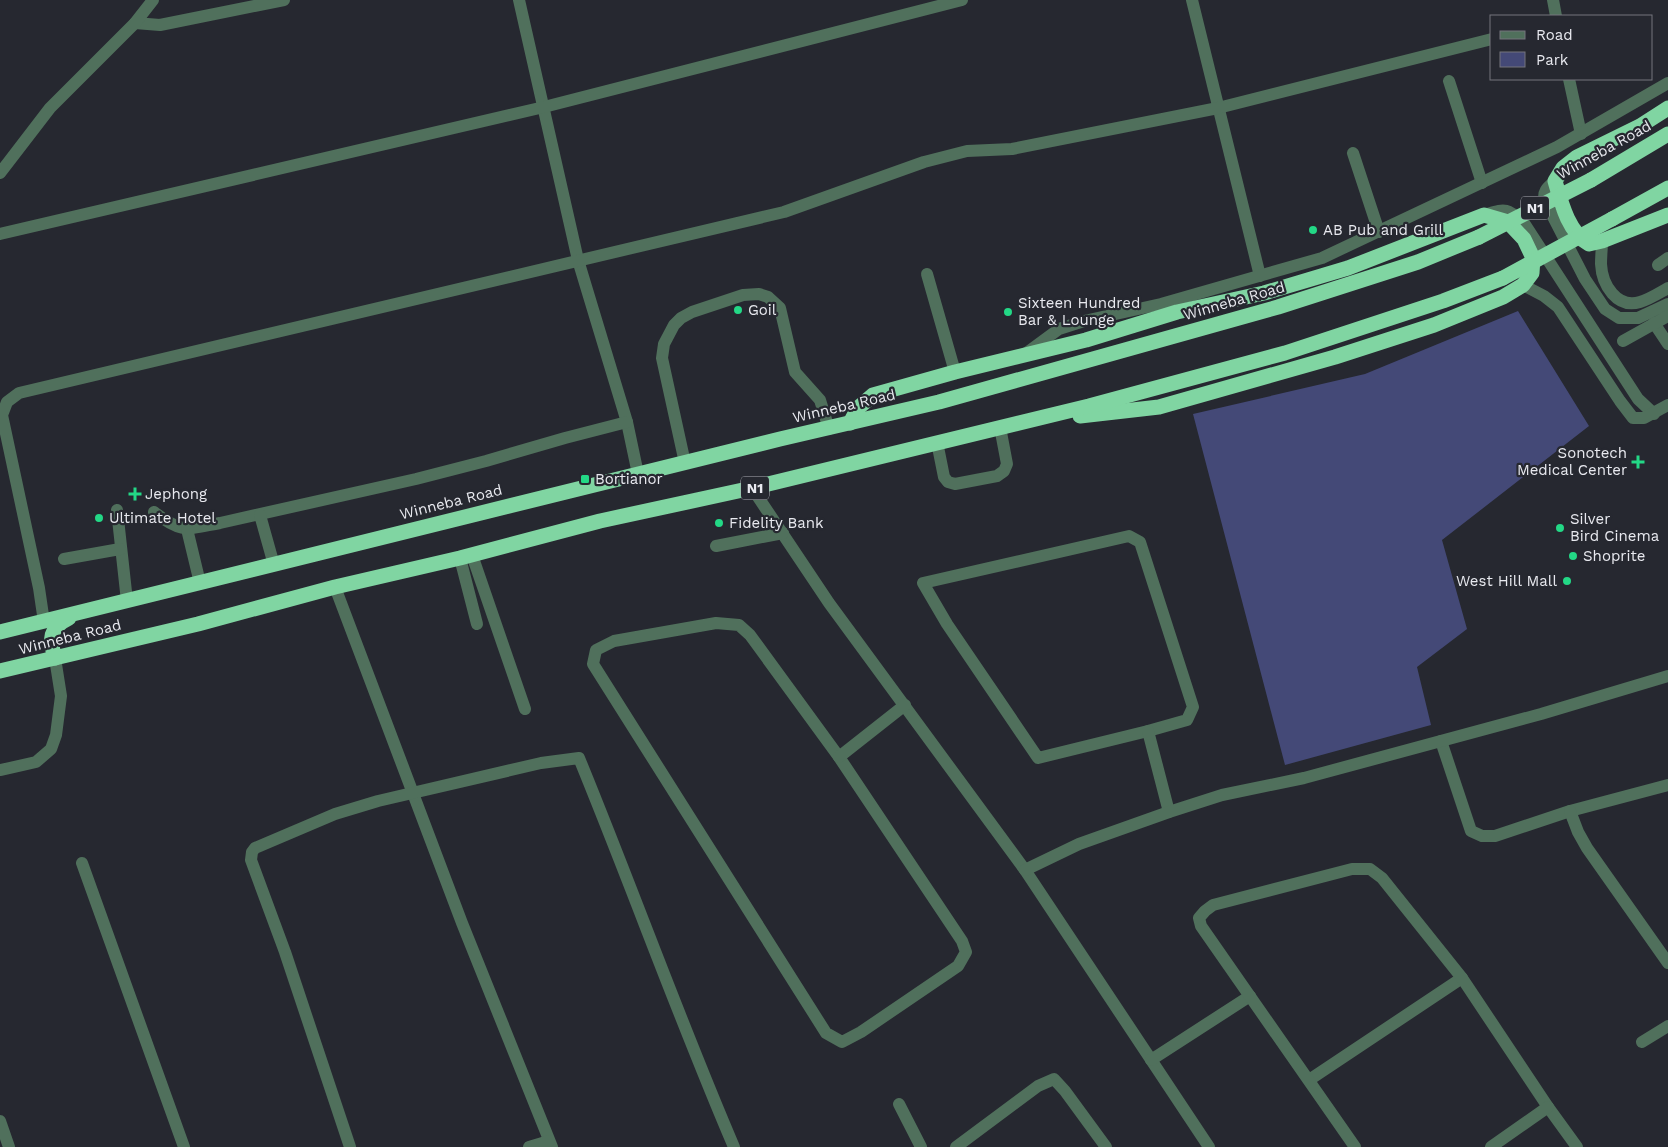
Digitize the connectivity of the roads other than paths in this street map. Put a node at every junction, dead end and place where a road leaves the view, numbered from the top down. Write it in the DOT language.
graph roads {
  1 [pos="153,0"];
  2 [pos="284,0"];
  3 [pos="518,0"];
  4 [pos="962,0"];
  5 [pos="1192,0"];
  6 [pos="1553,0"];
  7 [pos="1556,15"];
  8 [pos="135,23"];
  9 [pos="1490,40"];
  10 [pos="1569,80"];
  11 [pos="1449,81"];
  12 [pos="1668,83"];
  13 [pos="544,108"];
  14 [pos="1218,108"];
  15 [pos="1668,108"];
  16 [pos="1581,134"];
  17 [pos="1668,134"];
  18 [pos="1353,153"];
  19 [pos="0,173"];
  20 [pos="1555,181"];
  21 [pos="1482,183"];
  22 [pos="1668,188"];
  23 [pos="1484,215"];
  24 [pos="1668,215"];
  25 [pos="1380,232"];
  26 [pos="0,234"];
  27 [pos="1602,241"];
  28 [pos="578,260"];
  29 [pos="927,274"];
  30 [pos="1260,276"];
  31 [pos="1523,285"];
  32 [pos="1668,288"];
  33 [pos="1668,304"];
  34 [pos="1668,316"];
  35 [pos="1654,324"];
  36 [pos="1623,341"];
  37 [pos="1668,344"];
  38 [pos="1025,354"];
  39 [pos="955,372"];
  40 [pos="1668,405"];
  41 [pos="1654,414"];
  42 [pos="627,422"];
  43 [pos="850,423"];
  44 [pos="1005,426"];
  45 [pos="829,429"];
  46 [pos="937,442"];
  47 [pos="685,463"];
  48 [pos="638,474"];
  49 [pos="752,488"];
  50 [pos="117,510"];
  51 [pos="154,512"];
  52 [pos="260,515"];
  53 [pos="187,528"];
  54 [pos="783,533"];
  55 [pos="716,546"];
  56 [pos="120,549"];
  57 [pos="466,557"];
  58 [pos="64,560"];
  59 [pos="274,565"];
  60 [pos="200,583"];
  61 [pos="335,587"];
  62 [pos="127,601"];
  63 [pos="82,612"];
  64 [pos="44,622"];
  65 [pos="478,624"];
  66 [pos="0,632"];
  67 [pos="55,658"];
  68 [pos="0,672"];
  69 [pos="1668,676"];
  70 [pos="905,705"];
  71 [pos="525,709"];
  72 [pos="1148,732"];
  73 [pos="1441,741"];
  74 [pos="839,757"];
  75 [pos="1,770"];
  76 [pos="1668,785"];
  77 [pos="412,794"];
  78 [pos="1570,811"];
  79 [pos="1168,812"];
  80 [pos="82,863"];
  81 [pos="1025,870"];
  82 [pos="1668,963"];
  83 [pos="1462,978"];
  84 [pos="1250,996"];
  85 [pos="1668,1026"];
  86 [pos="1642,1042"];
  87 [pos="1152,1060"];
  88 [pos="1308,1080"];
  89 [pos="899,1104"];
  90 [pos="1548,1107"];
  91 [pos="0,1121"];
  92 [pos="550,1144"];
  93 [pos="9,1147"];
  94 [pos="184,1147"];
  95 [pos="350,1147"];
  96 [pos="529,1147"];
  97 [pos="734,1147"];
  98 [pos="921,1147"];
  99 [pos="956,1147"];
  100 [pos="1106,1147"];
  101 [pos="1209,1147"];
  102 [pos="1355,1147"];
  103 [pos="1491,1147"];
  104 [pos="1577,1147"];
  1 -- 8 [label="street"];
  2 -- 8 [label="street"];
  3 -- 13 [label="street"];
  4 -- 13 [label="street"];
  5 -- 14 [label="street"];
  6 -- 7 [label="street"];
  8 -- 19 [label="street"];
  9 -- 14 [label="street"];
  10 -- 16 [label="street"];
  11 -- 21 [label="street"];
  12 -- 16 [label="street"];
  13 -- 26 [label="street"];
  13 -- 28 [label="street"];
  14 -- 28 [label="street"];
  14 -- 30 [label="street"];
  15 -- 20 [label="highway"];
  16 -- 21 [label="street"];
  17 -- 43 [label="highway, Winneba Road / N1, bridge"];
  18 -- 25 [label="street"];
  20 -- 27 [label="highway"];
  20 -- 33 [label="street"];
  21 -- 25 [label="street"];
  22 -- 44 [label="highway, Winneba Road / N1, bridge"];
  23 -- 31 [label="highway"];
  23 -- 38 [label="highway"];
  23 -- 41 [label="street"];
  24 -- 27 [label="highway"];
  25 -- 30 [label="street"];
  27 -- 32 [label="street"];
  28 -- 42 [label="street"];
  28 -- 64 [label="street"];
  29 -- 39 [label="street"];
  30 -- 38 [label="street"];
  31 -- 41 [label="street"];
  31 -- 44 [label="highway"];
  34 -- 35 [label="street"];
  35 -- 36 [label="street"];
  35 -- 37 [label="street"];
  38 -- 39 [label="highway"];
  39 -- 43 [label="highway"];
  40 -- 41 [label="street"];
  42 -- 48 [label="street"];
  42 -- 52 [label="street"];
  43 -- 45 [label="highway, Winneba Road / N1"];
  44 -- 46 [label="highway, Winneba Road / N1"];
  44 -- 46 [label="street"];
  45 -- 47 [label="highway, Winneba Road / N1"];
  45 -- 47 [label="street"];
  46 -- 49 [label="highway, Winneba Road / N1"];
  47 -- 48 [label="highway, Winneba Road / N1"];
  48 -- 59 [label="highway, Winneba Road / N1"];
  49 -- 54 [label="street"];
  49 -- 57 [label="highway, Winneba Road / N1"];
  50 -- 56 [label="street"];
  51 -- 53 [label="street"];
  52 -- 53 [label="street"];
  52 -- 59 [label="street"];
  53 -- 60 [label="street"];
  54 -- 55 [label="street"];
  54 -- 70 [label="street"];
  56 -- 58 [label="street"];
  56 -- 62 [label="street"];
  57 -- 61 [label="highway, Winneba Road / N1"];
  57 -- 65 [label="street"];
  57 -- 71 [label="street"];
  59 -- 60 [label="highway, Winneba Road / N1"];
  60 -- 62 [label="highway, Winneba Road / N1"];
  61 -- 67 [label="highway, Winneba Road / N1"];
  61 -- 77 [label="street"];
  62 -- 63 [label="highway, Winneba Road / N1"];
  63 -- 64 [label="highway, Winneba Road / N1"];
  63 -- 67 [label="highway"];
  64 -- 66 [label="highway, Winneba Road / N1"];
  67 -- 68 [label="highway, Winneba Road / N1"];
  67 -- 75 [label="street"];
  69 -- 73 [label="street"];
  70 -- 74 [label="street"];
  70 -- 81 [label="street"];
  72 -- 72 [label="street"];
  72 -- 79 [label="street"];
  73 -- 78 [label="street"];
  73 -- 79 [label="street"];
  74 -- 74 [label="street"];
  76 -- 78 [label="street"];
  77 -- 92 [label="street"];
  77 -- 95 [label="street"];
  77 -- 97 [label="street"];
  78 -- 82 [label="street"];
  79 -- 81 [label="street"];
  80 -- 94 [label="street"];
  81 -- 87 [label="street"];
  83 -- 84 [label="street"];
  83 -- 88 [label="street"];
  83 -- 90 [label="street"];
  84 -- 87 [label="street"];
  84 -- 88 [label="street"];
  85 -- 86 [label="street"];
  87 -- 101 [label="street"];
  88 -- 102 [label="street"];
  89 -- 98 [label="street"];
  90 -- 103 [label="street"];
  90 -- 104 [label="street"];
  91 -- 93 [label="street"];
  92 -- 96 [label="street"];
  99 -- 100 [label="street"];
}
